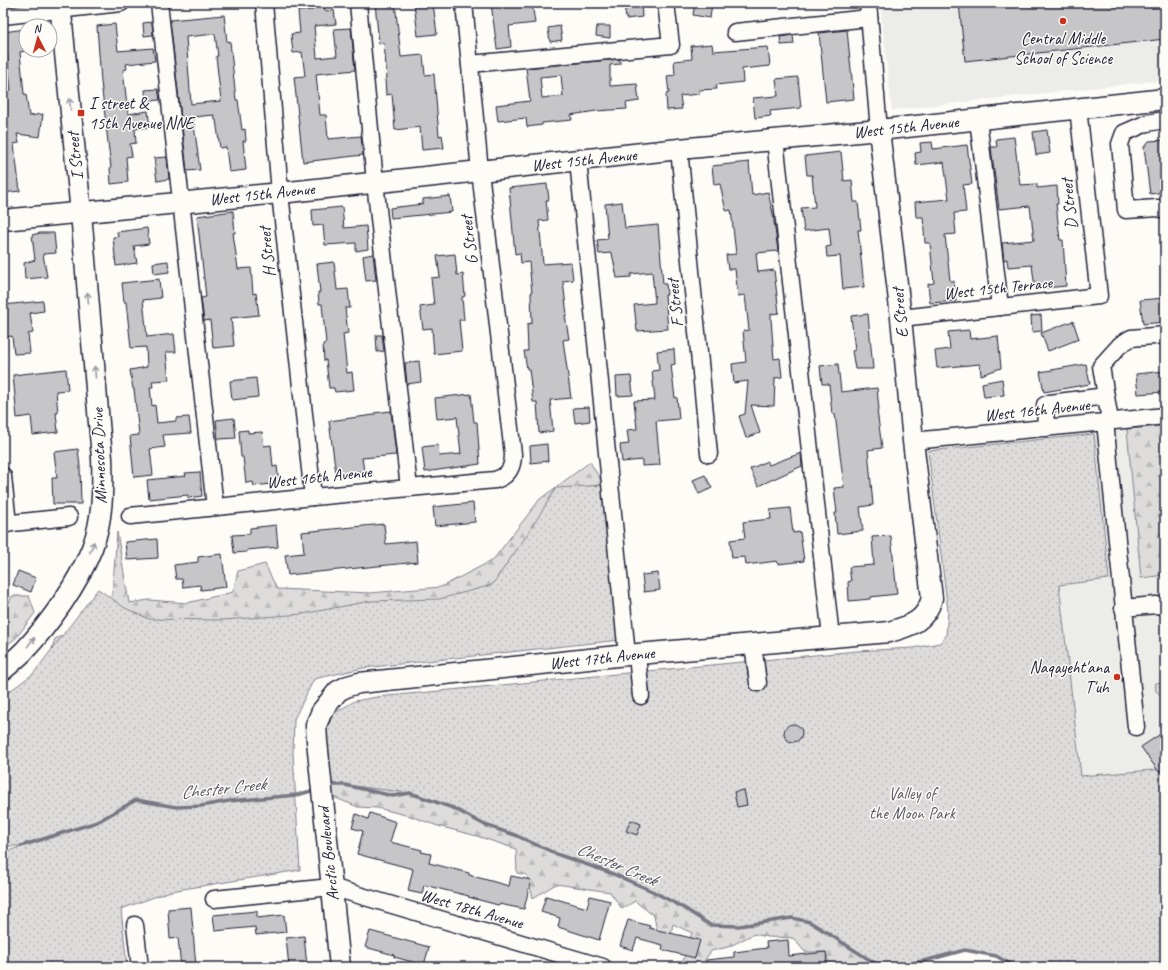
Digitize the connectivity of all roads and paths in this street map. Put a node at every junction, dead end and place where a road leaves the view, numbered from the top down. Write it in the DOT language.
graph roads {
  1 [pos="121,3"];
  2 [pos="158,3"];
  3 [pos="264,3"];
  4 [pos="358,3"];
  5 [pos="464,3"];
  6 [pos="666,3"];
  7 [pos="61,7"];
  8 [pos="868,11"];
  9 [pos="3,16"];
  10 [pos="736,32"];
  11 [pos="470,64"];
  12 [pos="1165,99"];
  13 [pos="1078,108"];
  14 [pos="978,119"];
  15 [pos="1165,120"];
  16 [pos="879,130"];
  17 [pos="775,140"];
  18 [pos="679,150"];
  19 [pos="578,160"];
  20 [pos="480,171"];
  21 [pos="375,182"];
  22 [pos="280,193"];
  23 [pos="180,203"];
  24 [pos="1165,210"];
  25 [pos="81,212"];
  26 [pos="3,220"];
  27 [pos="1099,296"];
  28 [pos="1000,307"];
  29 [pos="901,318"];
  30 [pos="1165,335"];
  31 [pos="1106,396"];
  32 [pos="1165,416"];
  33 [pos="1108,422"];
  34 [pos="1046,428"];
  35 [pos="913,441"];
  36 [pos="709,454"];
  37 [pos="509,472"];
  38 [pos="3,476"];
  39 [pos="409,488"];
  40 [pos="313,497"];
  41 [pos="214,507"];
  42 [pos="130,516"];
  43 [pos="69,517"];
  44 [pos="5,524"];
  45 [pos="1165,606"];
  46 [pos="1123,608"];
  47 [pos="921,619"];
  48 [pos="831,637"];
  49 [pos="753,644"];
  50 [pos="632,655"];
  51 [pos="3,670"];
  52 [pos="758,683"];
  53 [pos="641,696"];
  54 [pos="1136,727"];
  55 [pos="316,741"];
  56 [pos="331,887"];
  57 [pos="214,899"];
  58 [pos="135,925"];
  59 [pos="140,967"];
  60 [pos="340,967"];
  61 [pos="603,967"];
  1 -- 7 [label="street"];
  2 -- 23 [label="street"];
  3 -- 22 [label="street, H Street"];
  4 -- 21 [label="street"];
  5 -- 11 [label="street, G Street"];
  6 -- 11 [label="street"];
  7 -- 9 [label="street"];
  25 -- 7 [label="main road, I Street, one-way"];
  8 -- 10 [label="street"];
  8 -- 16 [label="street, E Street"];
  11 -- 20 [label="street, G Street"];
  12 -- 13 [label="main road, West 15th Avenue"];
  13 -- 14 [label="main road, West 15th Avenue"];
  13 -- 27 [label="street, D Street"];
  14 -- 16 [label="main road, West 15th Avenue"];
  14 -- 28 [label="street"];
  15 -- 24 [label="street"];
  16 -- 17 [label="main road, West 15th Avenue"];
  16 -- 29 [label="main road, E Street"];
  17 -- 18 [label="main road, West 15th Avenue"];
  17 -- 48 [label="street"];
  18 -- 19 [label="main road, West 15th Avenue"];
  18 -- 36 [label="street, F Street"];
  19 -- 20 [label="main road, West 15th Avenue"];
  19 -- 50 [label="street"];
  20 -- 21 [label="main road, West 15th Avenue"];
  20 -- 37 [label="street, G Street"];
  21 -- 22 [label="main road, West 15th Avenue"];
  21 -- 39 [label="street"];
  22 -- 23 [label="main road, West 15th Avenue"];
  22 -- 40 [label="street, H Street"];
  23 -- 25 [label="main road, West 15th Avenue"];
  23 -- 41 [label="street"];
  25 -- 26 [label="main road, West 15th Avenue"];
  51 -- 25 [label="main road, Minnesota Drive, one-way"];
  27 -- 28 [label="street, West 15th Terrace"];
  28 -- 29 [label="street, West 15th Terrace"];
  29 -- 35 [label="main road, E Street"];
  30 -- 31 [label="street"];
  31 -- 33 [label="street"];
  31 -- 34 [label="street"];
  32 -- 33 [label="street, West 16th Avenue"];
  33 -- 34 [label="street, West 16th Avenue"];
  33 -- 46 [label="street"];
  34 -- 35 [label="street, West 16th Avenue"];
  35 -- 47 [label="main road, E Street"];
  37 -- 39 [label="street, West 16th Avenue"];
  38 -- 44 [label="street"];
  39 -- 40 [label="street, West 16th Avenue"];
  40 -- 41 [label="street, West 16th Avenue"];
  41 -- 42 [label="street, West 16th Avenue"];
  43 -- 44 [label="street"];
  45 -- 46 [label="street"];
  46 -- 54 [label="street"];
  47 -- 48 [label="main road, West 17th Avenue"];
  48 -- 49 [label="main road, West 17th Avenue"];
  49 -- 50 [label="main road, West 17th Avenue"];
  49 -- 52 [label="street"];
  50 -- 53 [label="street"];
  50 -- 55 [label="main road, West 17th Avenue"];
  55 -- 56 [label="main road, Arctic Boulevard"];
  56 -- 57 [label="street"];
  56 -- 60 [label="main road, Arctic Boulevard"];
  56 -- 61 [label="street, West 18th Avenue"];
  58 -- 59 [label="street"];
}
